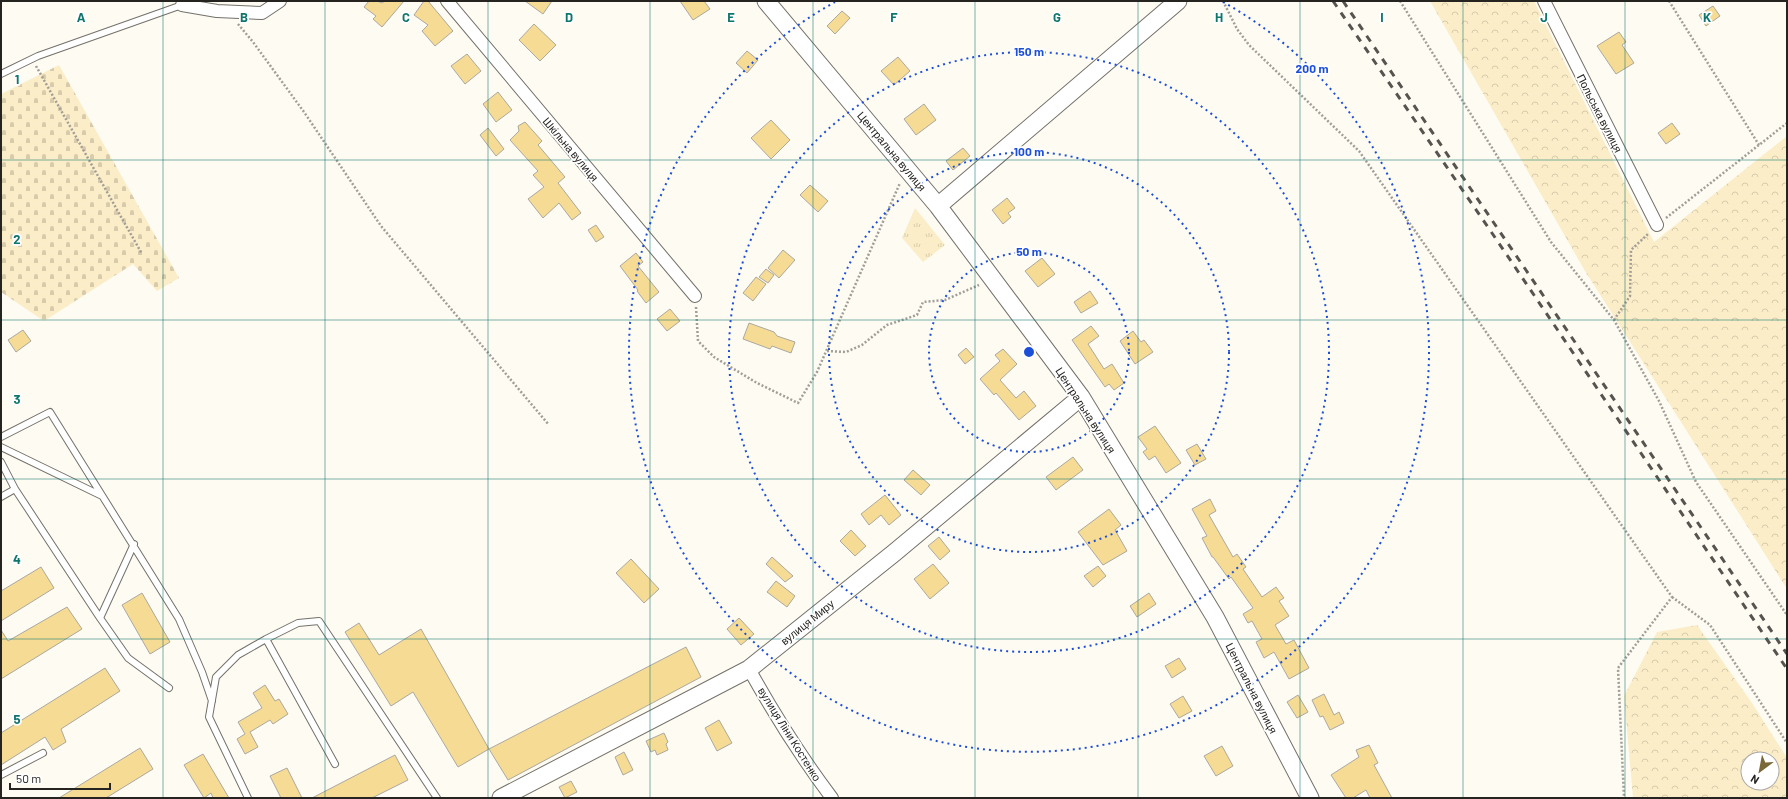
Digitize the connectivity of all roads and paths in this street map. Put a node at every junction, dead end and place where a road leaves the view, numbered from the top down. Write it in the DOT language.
graph roads {
  1 [pos="280,1"];
  2 [pos="447,1"];
  3 [pos="766,1"];
  4 [pos="1178,1"];
  5 [pos="1223,1"];
  6 [pos="1400,1"];
  7 [pos="1544,1"];
  8 [pos="1669,1"];
  9 [pos="182,5"];
  10 [pos="227,12"];
  11 [pos="32,59"];
  12 [pos="1,74"];
  13 [pos="1787,123"];
  14 [pos="1759,145"];
  15 [pos="907,168"];
  16 [pos="938,206"];
  17 [pos="1657,225"];
  18 [pos="142,254"];
  19 [pos="992,278"];
  20 [pos="695,296"];
  21 [pos="1614,320"];
  22 [pos="827,351"];
  23 [pos="1081,397"];
  24 [pos="549,425"];
  25 [pos="1,437"];
  26 [pos="1,447"];
  27 [pos="1,462"];
  28 [pos="15,489"];
  29 [pos="104,496"];
  30 [pos="1,497"];
  31 [pos="134,544"];
  32 [pos="1672,597"];
  33 [pos="1787,615"];
  34 [pos="100,618"];
  35 [pos="266,639"];
  36 [pos="750,669"];
  37 [pos="170,688"];
  38 [pos="212,701"];
  39 [pos="1787,743"];
  40 [pos="44,753"];
  41 [pos="336,764"];
  42 [pos="1,775"];
  43 [pos="248,798"];
  44 [pos="437,798"];
  45 [pos="501,798"];
  46 [pos="832,798"];
  47 [pos="1310,798"];
  48 [pos="1624,798"];
  1 -- 10 [label="street"];
  2 -- 20 [label="street, Шкільна вулиця"];
  3 -- 15 [label="street, Центральна вулиця"];
  4 -- 16 [label="street"];
  5 -- 32 [label="path"];
  6 -- 21 [label="path"];
  7 -- 17 [label="street, Польська вулиця"];
  8 -- 14 [label="path"];
  9 -- 10 [label="street"];
  9 -- 11 [label="lane"];
  10 -- 24 [label="path"];
  11 -- 12 [label="lane"];
  11 -- 18 [label="path"];
  13 -- 14 [label="path"];
  14 -- 17 [label="path"];
  15 -- 16 [label="street, Центральна вулиця"];
  15 -- 22 [label="path"];
  16 -- 19 [label="street, Центральна вулиця"];
  17 -- 21 [label="path"];
  19 -- 22 [label="path"];
  19 -- 23 [label="street, Центральна вулиця"];
  20 -- 22 [label="path"];
  21 -- 33 [label="path"];
  23 -- 36 [label="street, вулиця Миру"];
  23 -- 47 [label="street, Центральна вулиця"];
  25 -- 29 [label="lane"];
  26 -- 29 [label="lane"];
  27 -- 28 [label="lane"];
  28 -- 30 [label="lane"];
  28 -- 34 [label="lane"];
  29 -- 31 [label="lane"];
  31 -- 34 [label="lane"];
  31 -- 38 [label="lane"];
  32 -- 39 [label="path"];
  32 -- 48 [label="path"];
  34 -- 37 [label="lane"];
  35 -- 38 [label="lane"];
  35 -- 41 [label="lane"];
  35 -- 44 [label="lane"];
  36 -- 45 [label="street, вулиця Миру"];
  36 -- 46 [label="street, вулиця Ліни Костенко"];
  38 -- 43 [label="lane"];
  40 -- 42 [label="lane"];
}
